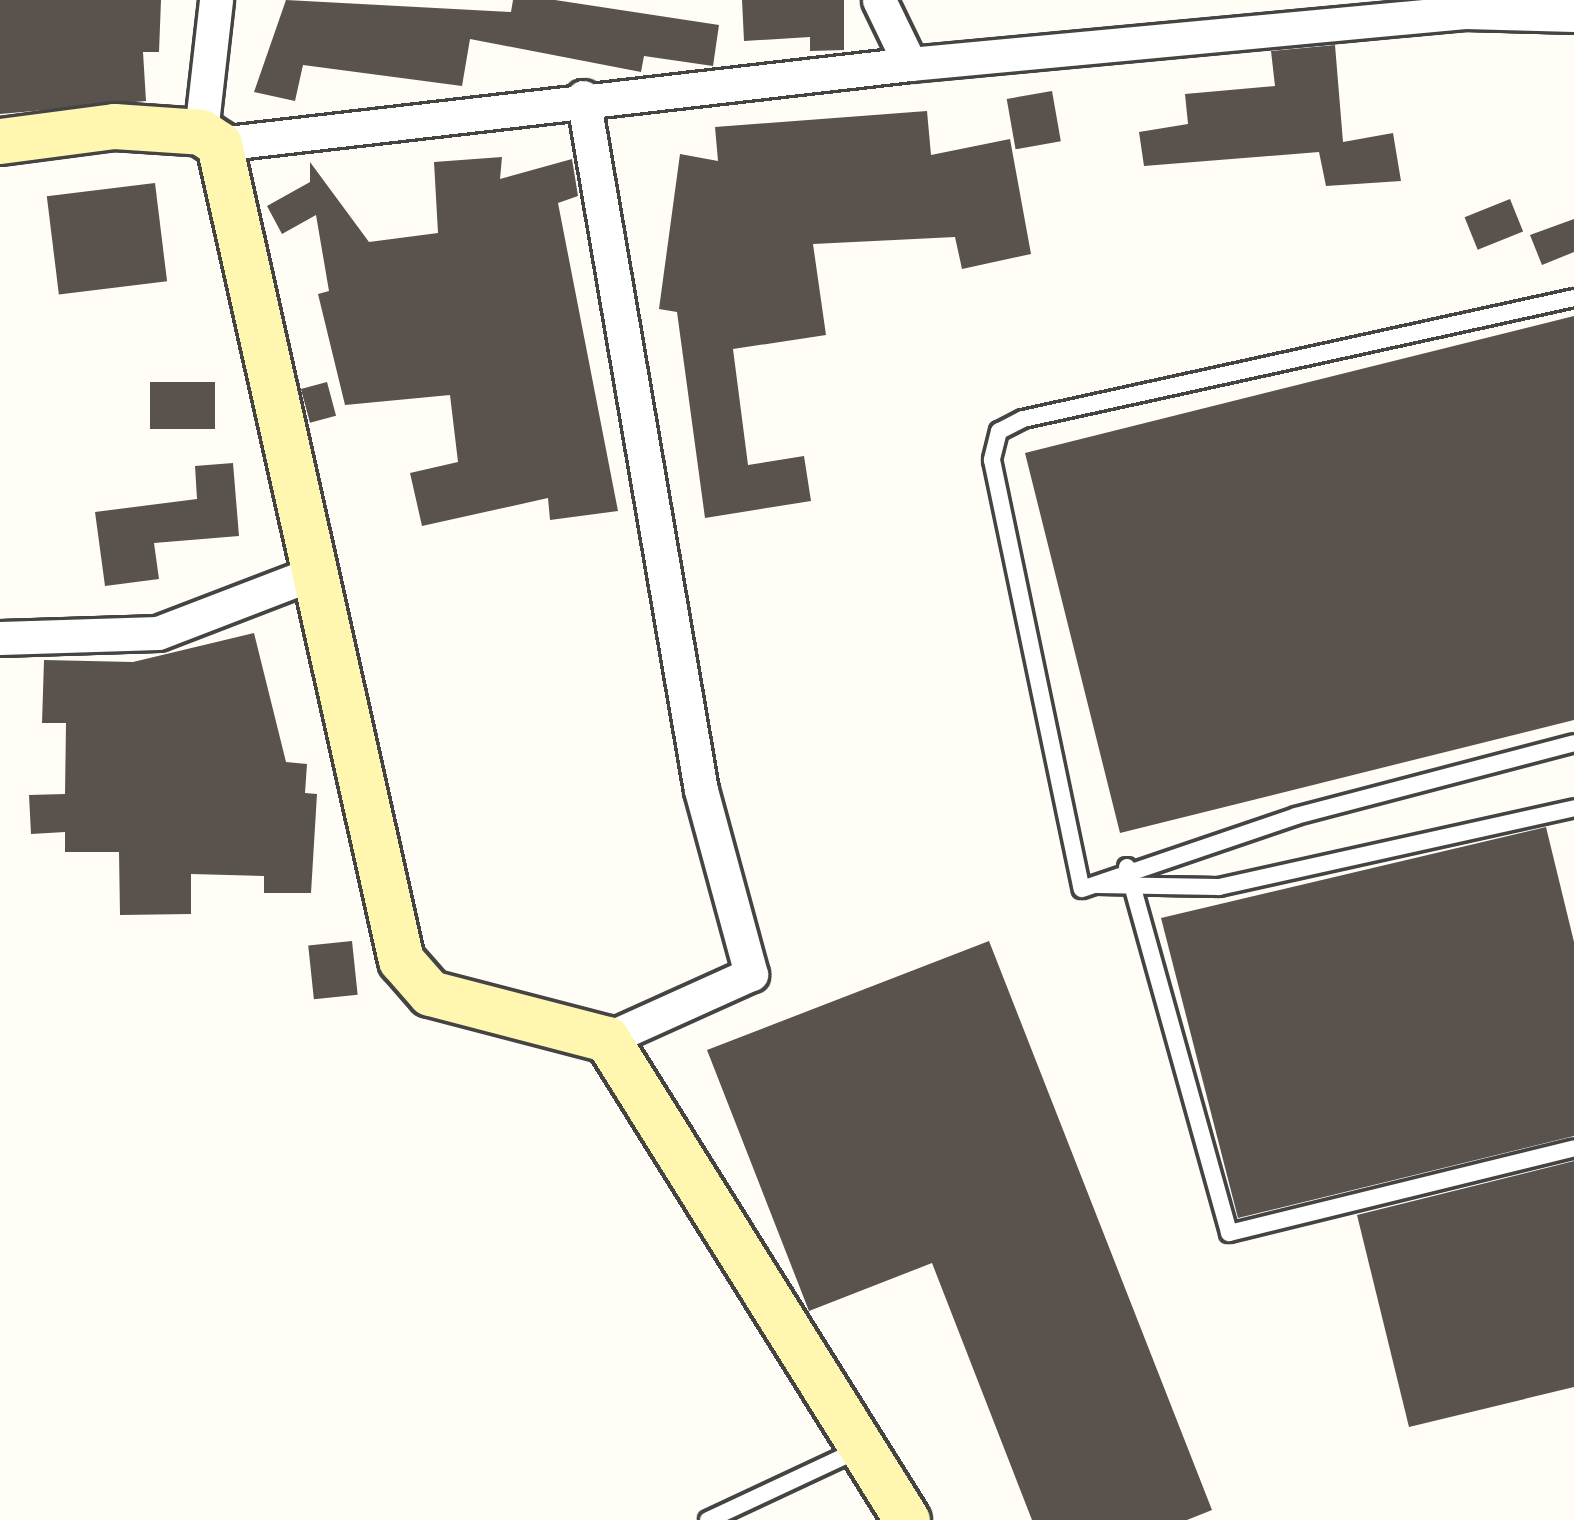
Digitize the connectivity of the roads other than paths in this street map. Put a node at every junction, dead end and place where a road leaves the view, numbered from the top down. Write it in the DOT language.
graph roads {
  1 [pos="216,0"];
  2 [pos="879,0"];
  3 [pos="1476,6"];
  4 [pos="1574,15"];
  5 [pos="910,64"];
  6 [pos="583,98"];
  7 [pos="210,138"];
  8 [pos="0,141"];
  9 [pos="1574,298"];
  10 [pos="309,575"];
  11 [pos="0,638"];
  12 [pos="1574,742"];
  13 [pos="1574,808"];
  14 [pos="1127,867"];
  15 [pos="1096,885"];
  16 [pos="1132,892"];
  17 [pos="607,1039"];
  18 [pos="1574,1148"];
  19 [pos="860,1448"];
  20 [pos="708,1520"];
  21 [pos="907,1520"];
  1 -- 7 [label="street"];
  2 -- 5 [label="street"];
  3 -- 4 [label="street"];
  3 -- 5 [label="street"];
  5 -- 6 [label="street"];
  6 -- 7 [label="street"];
  6 -- 17 [label="street"];
  7 -- 8 [label="street"];
  7 -- 10 [label="street"];
  9 -- 15 [label="lane"];
  10 -- 11 [label="street"];
  10 -- 17 [label="street"];
  12 -- 14 [label="lane"];
  13 -- 16 [label="lane"];
  14 -- 15 [label="lane"];
  14 -- 16 [label="lane"];
  15 -- 16 [label="lane"];
  16 -- 18 [label="lane"];
  17 -- 19 [label="street"];
  19 -- 20 [label="lane"];
  19 -- 21 [label="street"];
}
